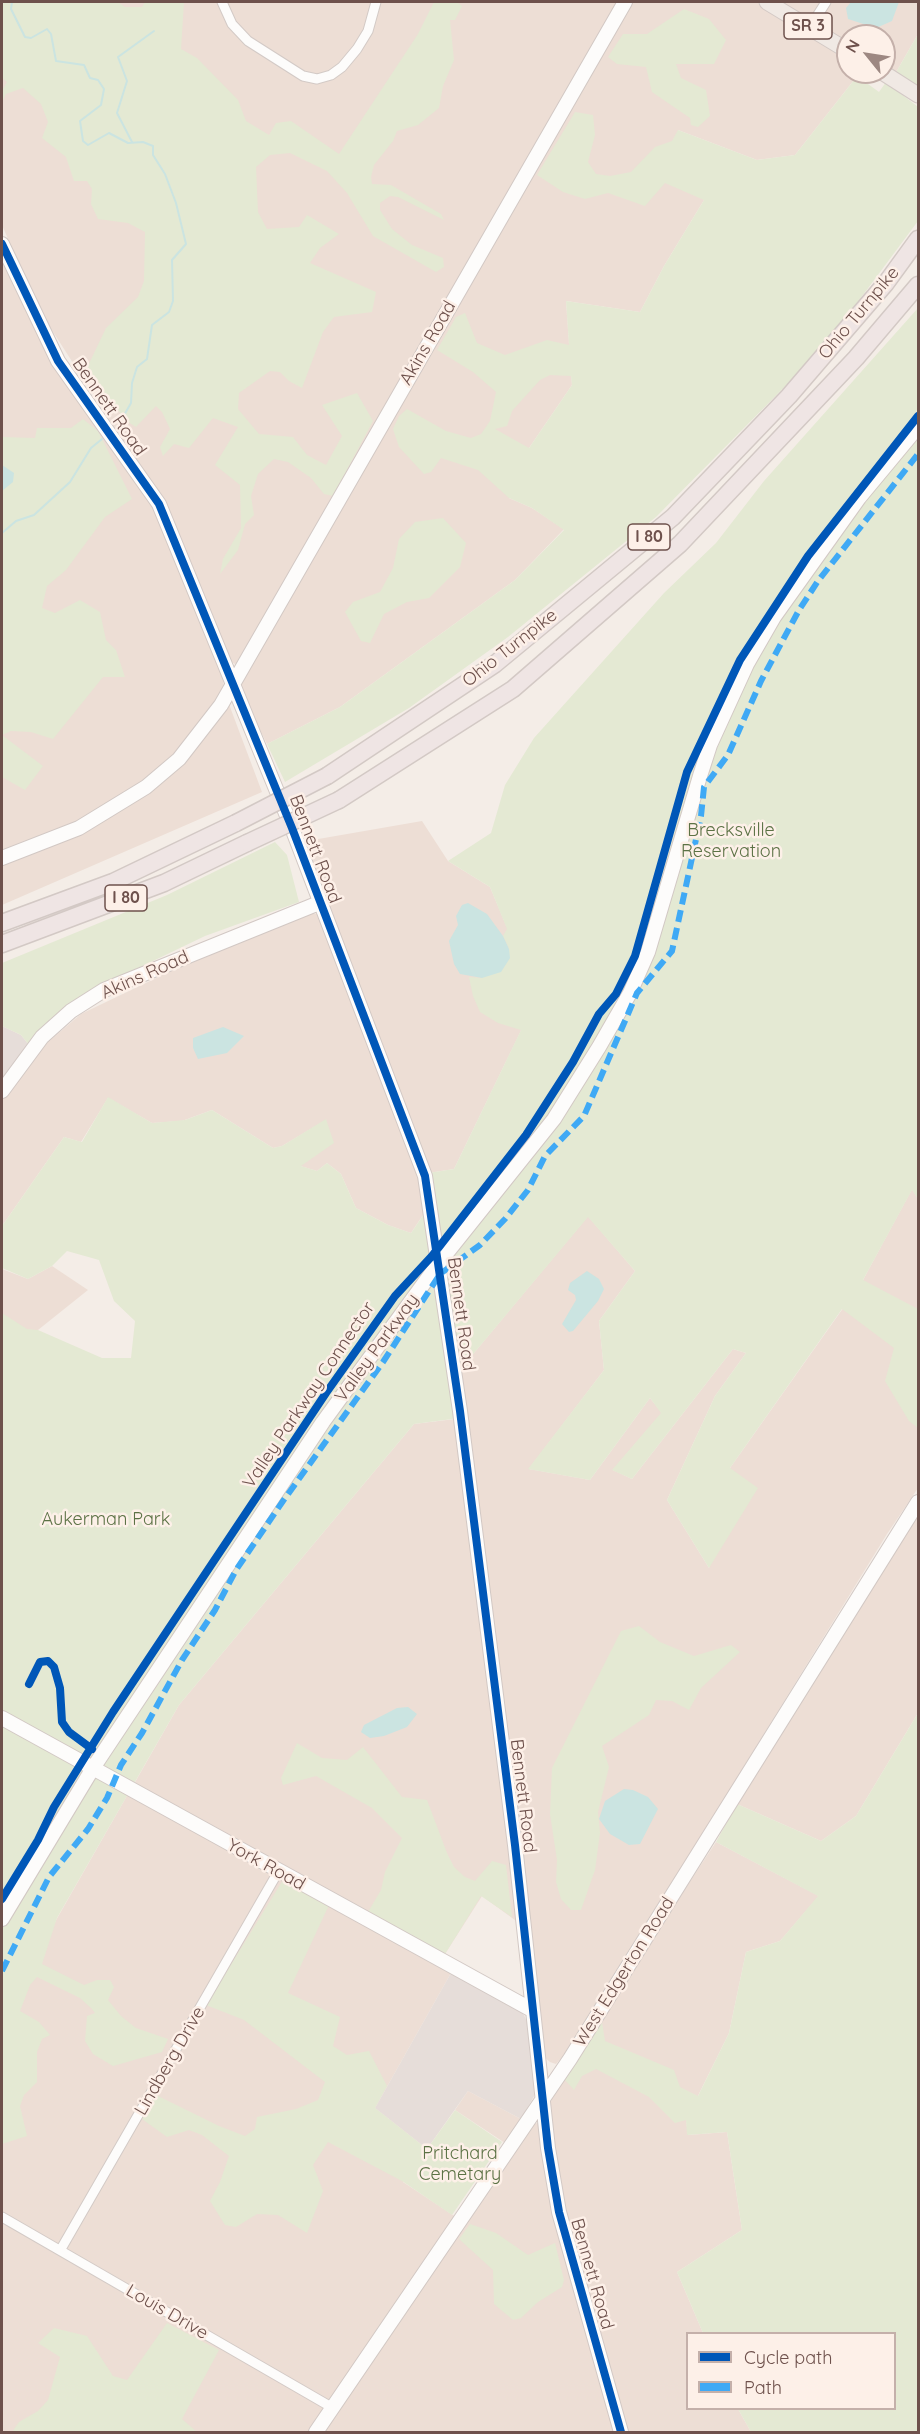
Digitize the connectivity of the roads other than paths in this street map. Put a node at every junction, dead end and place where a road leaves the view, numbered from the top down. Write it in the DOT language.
graph roads {
  1 [pos="222,2"];
  2 [pos="376,2"];
  3 [pos="625,2"];
  4 [pos="767,2"];
  5 [pos="826,2"];
  6 [pos="810,27"];
  7 [pos="836,43"];
  8 [pos="896,81"];
  9 [pos="918,95"];
  10 [pos="918,239"];
  11 [pos="2,244"];
  12 [pos="918,285"];
  13 [pos="918,427"];
  14 [pos="232,684"];
  15 [pos="2,858"];
  16 [pos="319,903"];
  17 [pos="2,923"];
  18 [pos="2,944"];
  19 [pos="2,1091"];
  20 [pos="438,1264"];
  21 [pos="918,1502"];
  22 [pos="2,1718"];
  23 [pos="93,1768"];
  24 [pos="278,1872"];
  25 [pos="2,1918"];
  26 [pos="532,2010"];
  27 [pos="543,2094"];
  28 [pos="2,2217"];
  29 [pos="61,2249"];
  30 [pos="333,2408"];
  31 [pos="316,2433"];
  32 [pos="621,2433"];
  1 -- 2 [label="street"];
  3 -- 14 [label="street, Akins Road"];
  4 -- 6 [label="main road, SR 3"];
  5 -- 6 [label="street"];
  6 -- 7 [label="main road, SR 3"];
  8 -- 9 [label="main road"];
  10 -- 17 [label="highway, Ohio Turnpike / I 80, bridge"];
  11 -- 14 [label="street, Bennett Road"];
  12 -- 18 [label="highway, Ohio Turnpike / I 80, bridge"];
  13 -- 20 [label="street, Valley Parkway"];
  14 -- 15 [label="street, Akins Road"];
  14 -- 16 [label="street, Bennett Road"];
  16 -- 19 [label="street, Akins Road"];
  16 -- 20 [label="street, Bennett Road"];
  20 -- 23 [label="street, Valley Parkway"];
  20 -- 26 [label="street, Bennett Road"];
  21 -- 27 [label="street, West Edgerton Road"];
  22 -- 23 [label="street, York Road"];
  23 -- 24 [label="street, York Road"];
  23 -- 25 [label="street, Valley Parkway"];
  24 -- 26 [label="street, York Road"];
  24 -- 29 [label="street, Lindberg Drive"];
  26 -- 27 [label="street, Bennett Road"];
  27 -- 30 [label="street, West Edgerton Road"];
  27 -- 32 [label="street, Bennett Road"];
  28 -- 29 [label="street, Louis Drive"];
  29 -- 30 [label="street, Louis Drive"];
  30 -- 31 [label="street, West Edgerton Road"];
}
